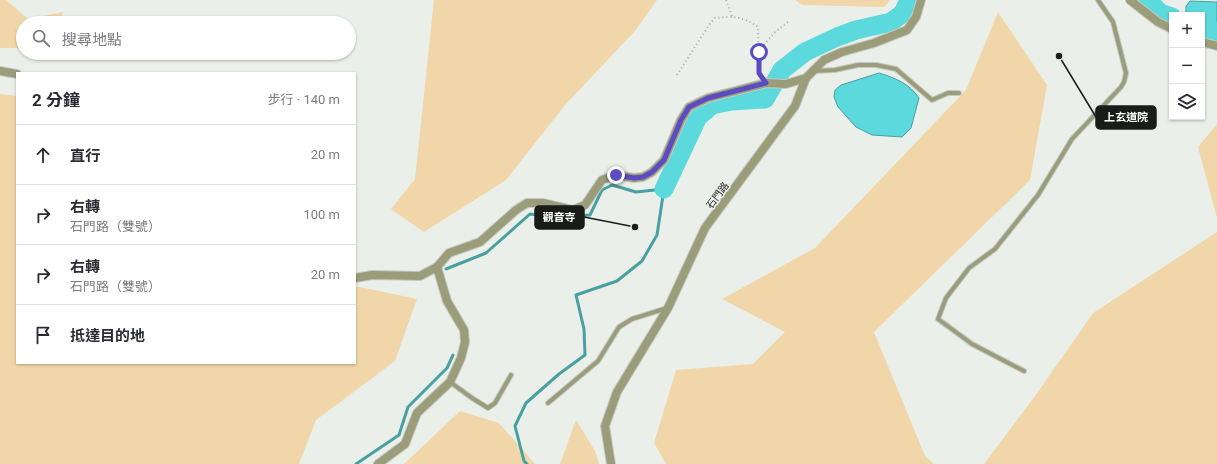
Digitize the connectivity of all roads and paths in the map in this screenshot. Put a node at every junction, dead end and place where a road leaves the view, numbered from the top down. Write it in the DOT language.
graph roads {
  1 [pos="726,0"];
  2 [pos="921,0"];
  3 [pos="1098,0"];
  4 [pos="1130,0"];
  5 [pos="732,16"];
  6 [pos="788,22"];
  7 [pos="1169,28"];
  8 [pos="1205,43"];
  9 [pos="1217,46"];
  10 [pos="759,52"];
  11 [pos="0,71"];
  12 [pos="814,71"];
  13 [pos="16,74"];
  14 [pos="677,75"];
  15 [pos="806,78"];
  16 [pos="766,83"];
  17 [pos="960,93"];
  18 [pos="437,267"];
  19 [pos="356,278"];
  20 [pos="668,308"];
  21 [pos="1024,371"];
  22 [pos="510,375"];
  23 [pos="450,382"];
  24 [pos="548,403"];
  25 [pos="378,464"];
  26 [pos="612,464"];
  1 -- 5 [label="path"];
  2 -- 12 [label="street, 石門路"];
  3 -- 21 [label="lane"];
  4 -- 7 [label="street"];
  5 -- 10 [label="path"];
  5 -- 14 [label="path"];
  6 -- 10 [label="path"];
  8 -- 9 [label="street"];
  10 -- 16 [label="path"];
  11 -- 13 [label="street"];
  12 -- 15 [label="street, 石門路"];
  12 -- 17 [label="lane"];
  15 -- 16 [label="street"];
  15 -- 20 [label="street, 石門路"];
  16 -- 18 [label="street"];
  18 -- 19 [label="street"];
  18 -- 23 [label="street"];
  20 -- 24 [label="lane"];
  20 -- 26 [label="street, 石門路"];
  22 -- 23 [label="lane"];
  23 -- 25 [label="street"];
}
